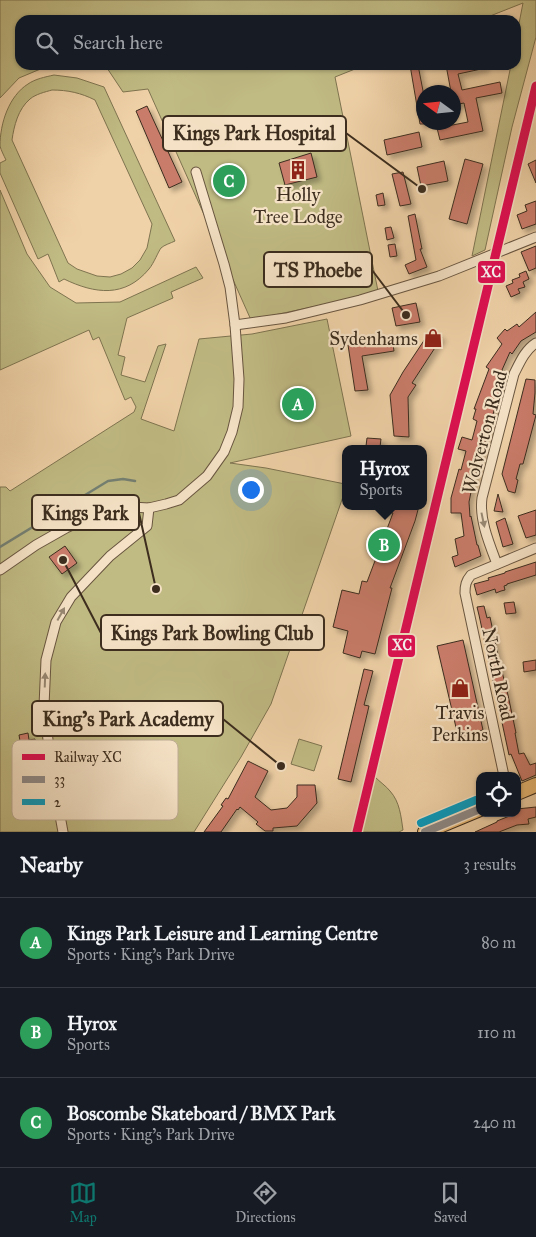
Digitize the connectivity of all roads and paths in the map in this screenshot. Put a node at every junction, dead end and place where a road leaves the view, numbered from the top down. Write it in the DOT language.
graph roads {
  1 [pos="196,172"];
  2 [pos="536,236"];
  3 [pos="235,325"];
  4 [pos="536,343"];
  5 [pos="149,508"];
  6 [pos="536,548"];
  7 [pos="497,564"];
  8 [pos="0,570"];
  9 [pos="48,740"];
  10 [pos="503,772"];
  11 [pos="536,785"];
  12 [pos="521,791"];
  13 [pos="476,811"];
  14 [pos="425,832"];
  1 -- 3 [label="street"];
  2 -- 3 [label="street"];
  3 -- 5 [label="street"];
  4 -- 7 [label="street, Wolverton Road, one-way"];
  5 -- 8 [label="street"];
  9 -- 5 [label="street, one-way"];
  6 -- 7 [label="street"];
  7 -- 10 [label="street, North Road"];
  11 -- 12 [label="main road"];
  13 -- 14 [label="main road"];
}
